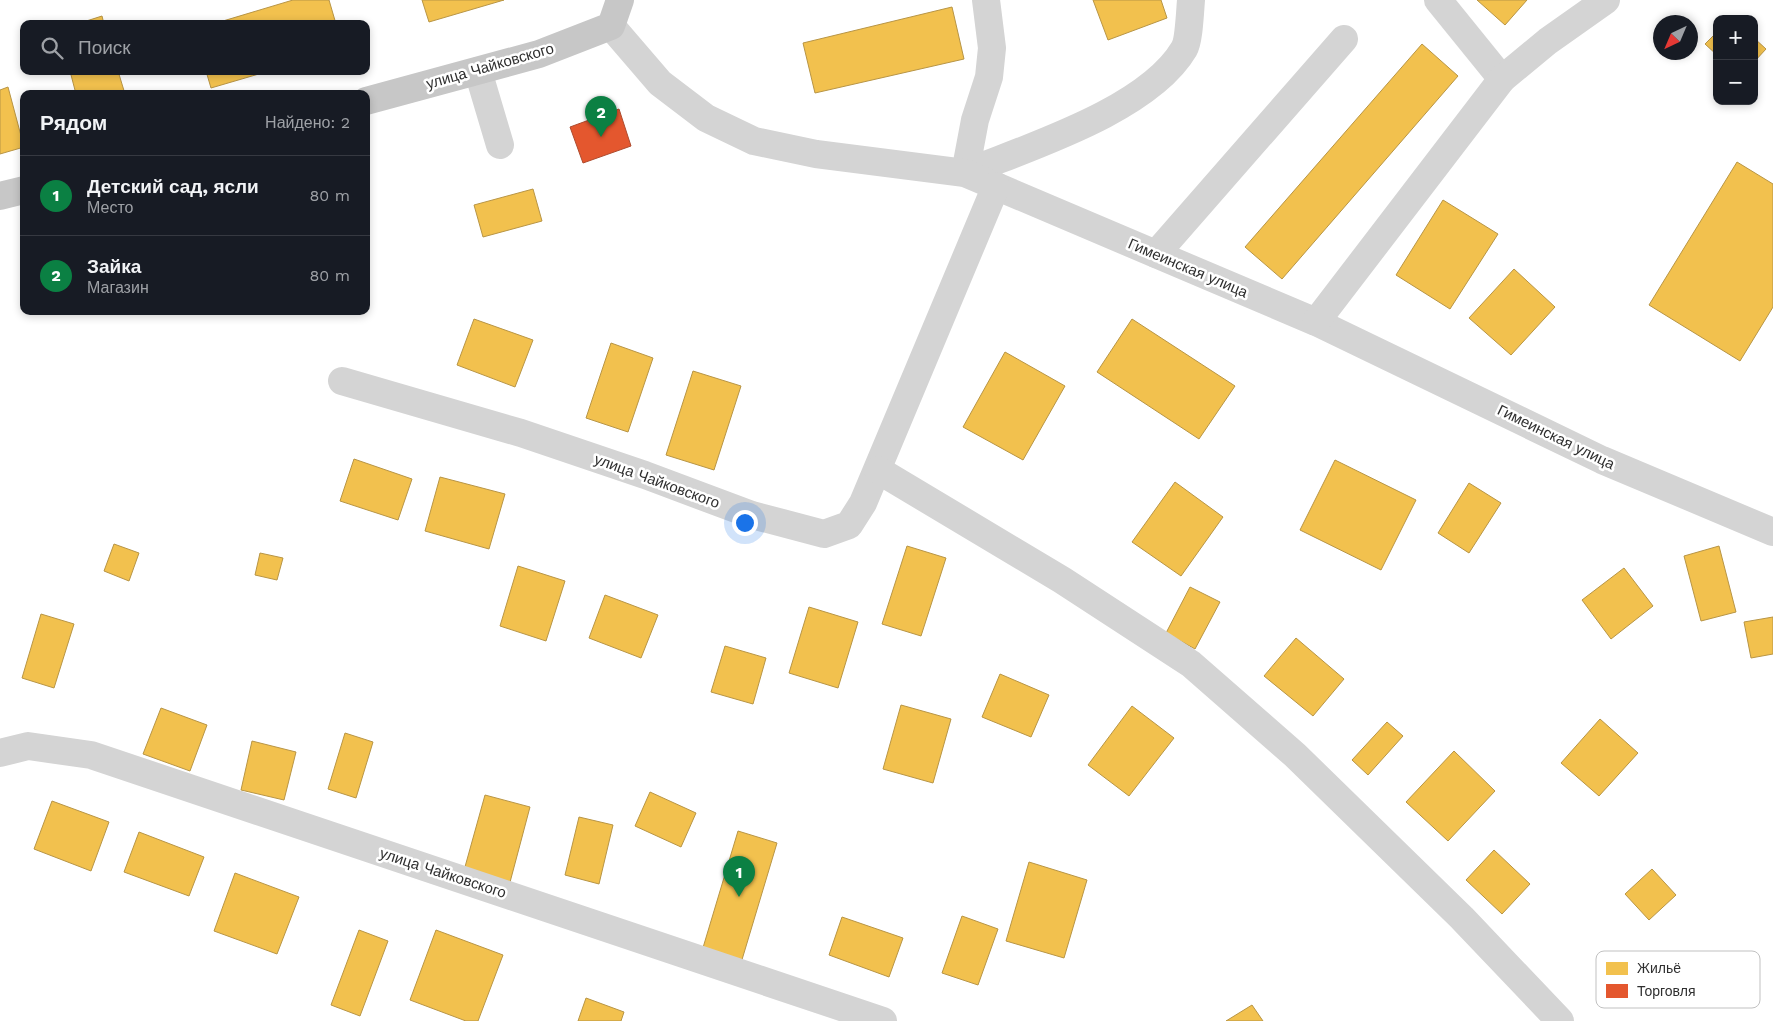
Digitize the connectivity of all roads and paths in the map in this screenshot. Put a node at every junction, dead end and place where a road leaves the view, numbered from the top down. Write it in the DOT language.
graph roads {
  1 [pos="620,0"];
  2 [pos="986,0"];
  3 [pos="1191,0"];
  4 [pos="1438,0"];
  5 [pos="1606,0"];
  6 [pos="611,26"];
  7 [pos="1344,39"];
  8 [pos="478,71"];
  9 [pos="1502,79"];
  10 [pos="370,100"];
  11 [pos="500,145"];
  12 [pos="965,173"];
  13 [pos="996,186"];
  14 [pos="20,191"];
  15 [pos="0,196"];
  16 [pos="1156,254"];
  17 [pos="1316,322"];
  18 [pos="342,381"];
  19 [pos="878,470"];
  20 [pos="1773,532"];
  21 [pos="0,753"];
  22 [pos="883,1021"];
  23 [pos="1560,1021"];
  1 -- 6 [label="main road"];
  2 -- 12 [label="street"];
  3 -- 12 [label="street"];
  4 -- 9 [label="street"];
  5 -- 9 [label="street"];
  6 -- 8 [label="main road, улица Чайковского"];
  6 -- 12 [label="street, Гимеинская улица"];
  7 -- 16 [label="street"];
  8 -- 10 [label="main road, улица Чайковского"];
  8 -- 11 [label="street"];
  9 -- 17 [label="street"];
  12 -- 13 [label="street, Гимеинская улица"];
  13 -- 16 [label="street, Гимеинская улица"];
  13 -- 19 [label="street, улица Чайковского"];
  14 -- 15 [label="main road"];
  16 -- 17 [label="street, Гимеинская улица"];
  17 -- 20 [label="street, Гимеинская улица"];
  18 -- 19 [label="street, улица Чайковского"];
  19 -- 23 [label="street"];
  21 -- 22 [label="street, улица Чайковского"];
}
